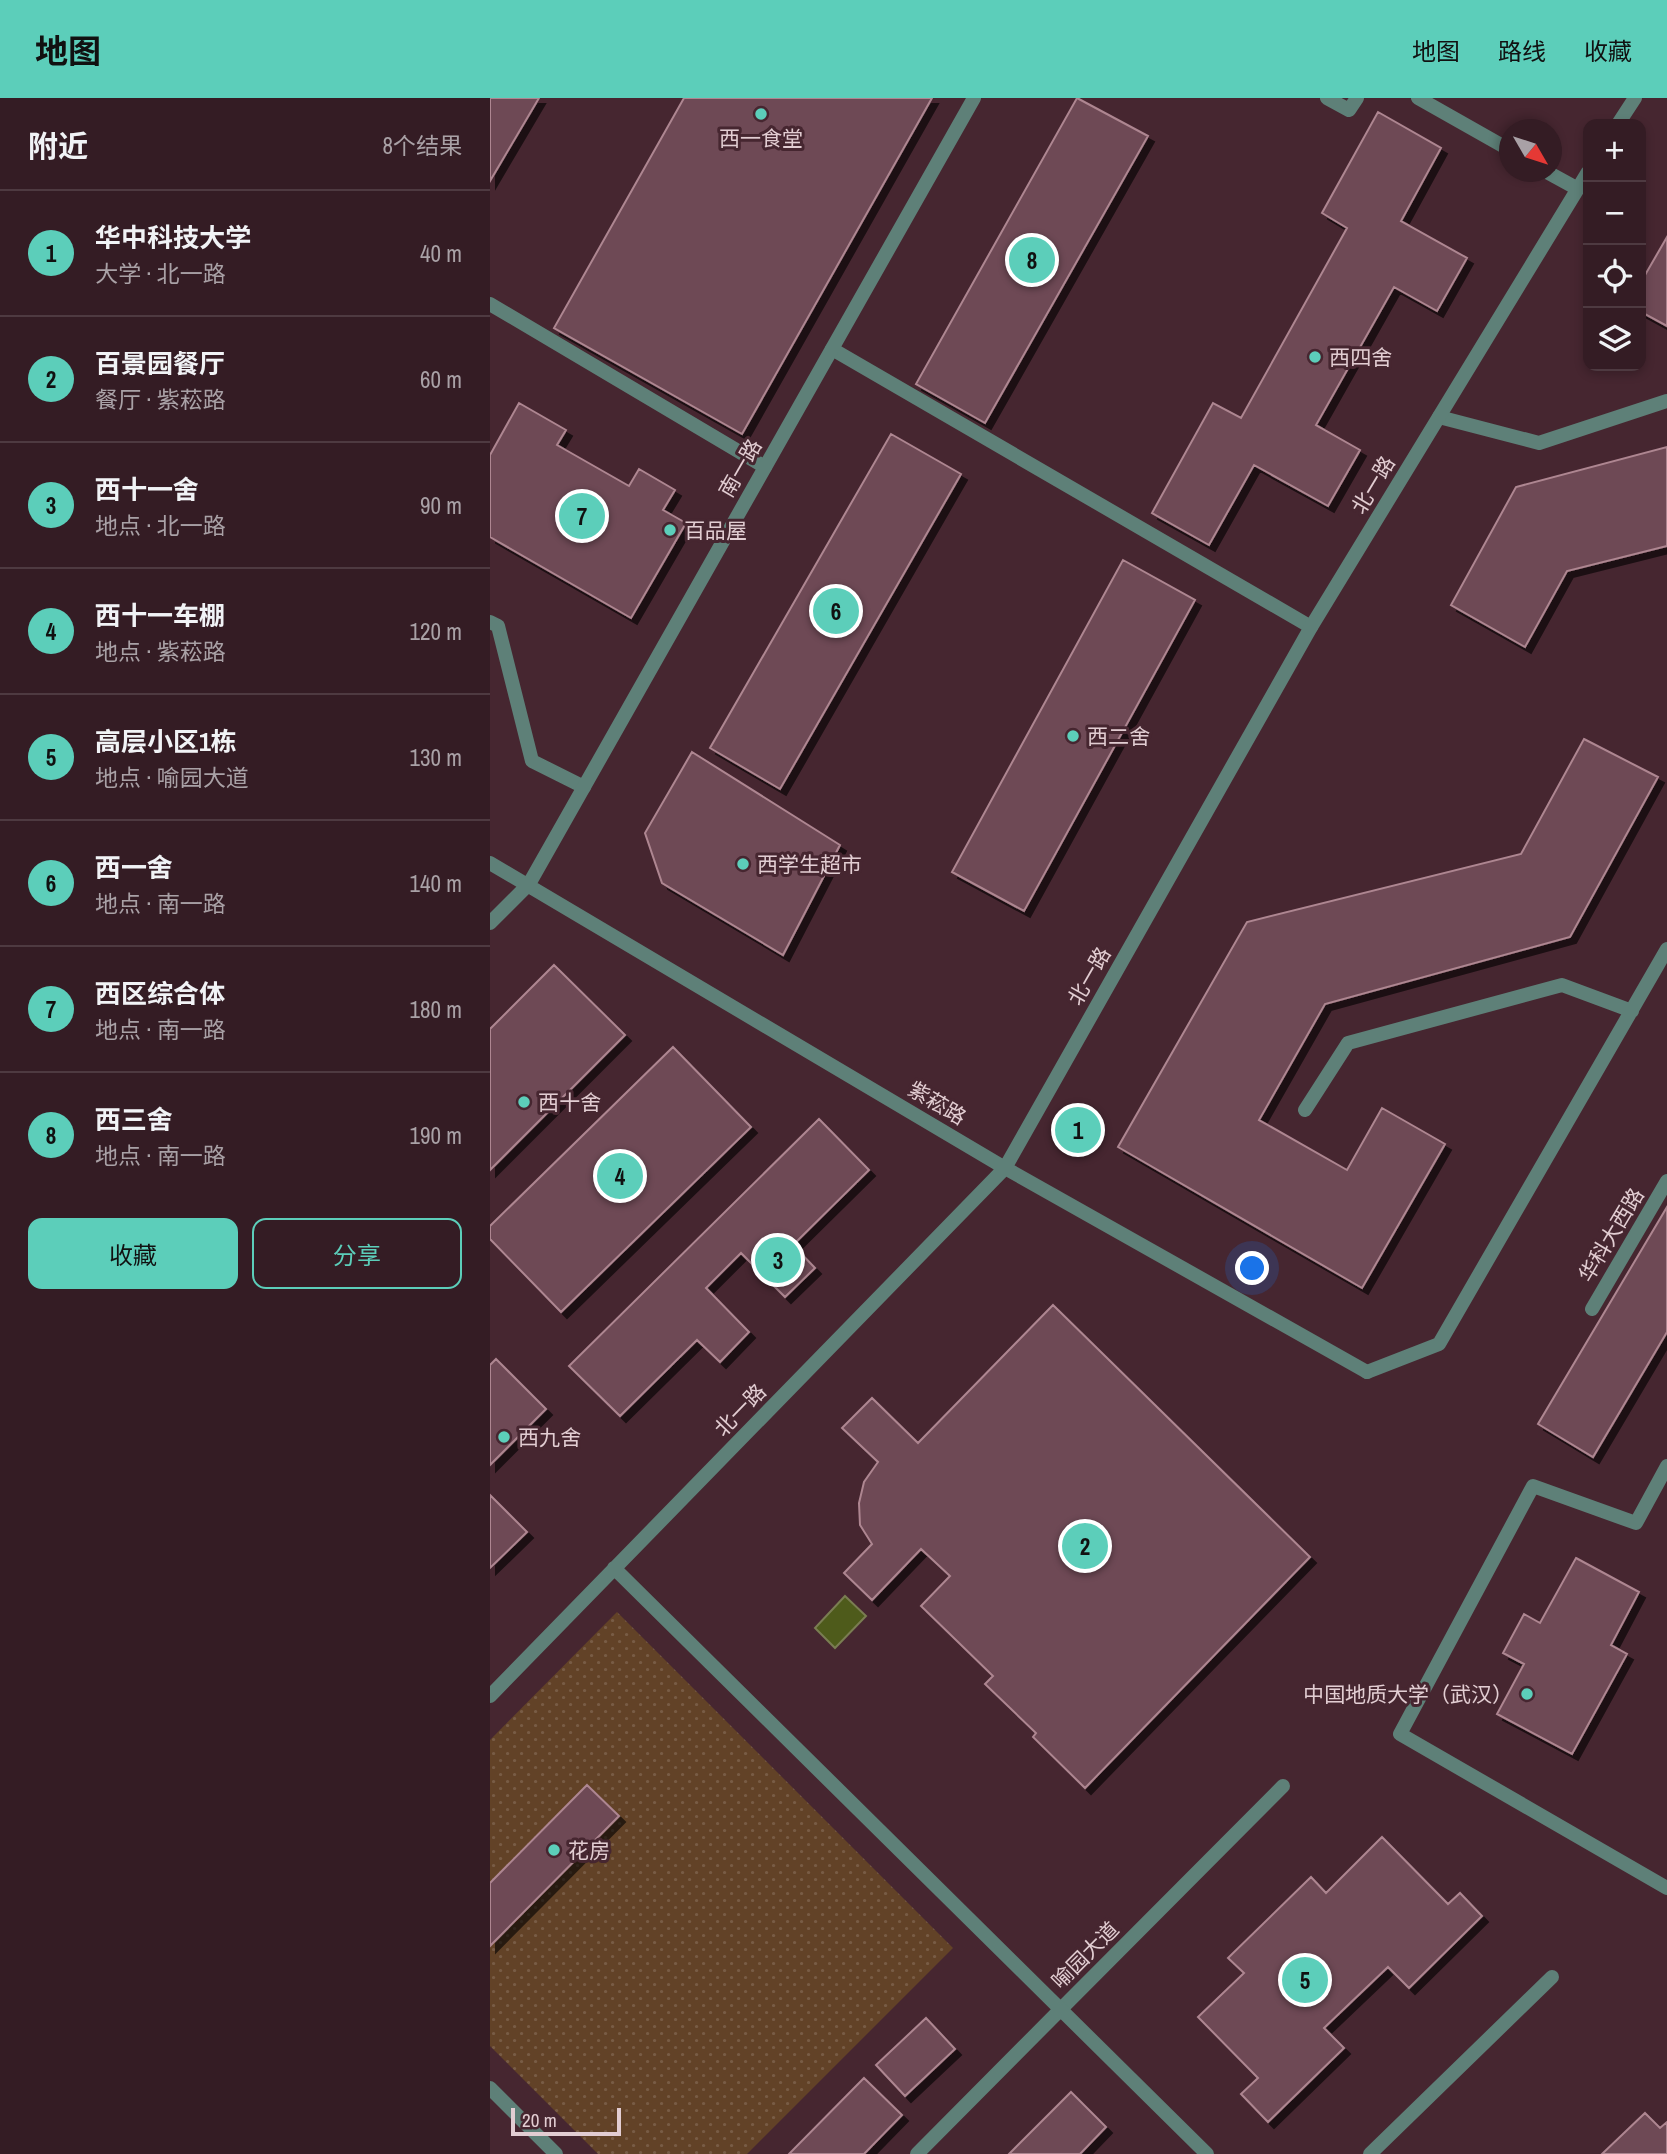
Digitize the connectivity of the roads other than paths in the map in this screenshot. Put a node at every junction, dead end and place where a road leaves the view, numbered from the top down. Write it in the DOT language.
graph roads {
  1 [pos="974,98"];
  2 [pos="1327,98"];
  3 [pos="1357,98"];
  4 [pos="1418,98"];
  5 [pos="1635,98"];
  6 [pos="1621,119"];
  7 [pos="1499,144"];
  8 [pos="1562,180"];
  9 [pos="1583,180"];
  10 [pos="1578,189"];
  11 [pos="490,304"];
  12 [pos="832,349"];
  13 [pos="1667,401"];
  14 [pos="1439,417"];
  15 [pos="765,467"];
  16 [pos="490,622"];
  17 [pos="1311,627"];
  18 [pos="584,787"];
  19 [pos="490,863"];
  20 [pos="529,884"];
  21 [pos="490,923"];
  22 [pos="1667,948"];
  23 [pos="1632,1011"];
  24 [pos="1305,1110"];
  25 [pos="1005,1168"];
  26 [pos="1667,1181"];
  27 [pos="1592,1309"];
  28 [pos="1667,1466"];
  29 [pos="614,1568"];
  30 [pos="490,1696"];
  31 [pos="1283,1786"];
  32 [pos="1667,1888"];
  33 [pos="1552,1977"];
  34 [pos="1060,2010"];
  35 [pos="490,2088"];
  36 [pos="556,2154"];
  37 [pos="916,2154"];
  38 [pos="1207,2154"];
  39 [pos="1370,2154"];
  1 -- 12 [label="street, 南一路"];
  2 -- 3 [label="street"];
  4 -- 7 [label="street"];
  5 -- 6 [label="street"];
  8 -- 10 [label="street"];
  9 -- 10 [label="street, 北一路"];
  10 -- 14 [label="street, 北一路"];
  11 -- 15 [label="street"];
  12 -- 15 [label="street, 南一路"];
  12 -- 17 [label="street"];
  13 -- 14 [label="street"];
  14 -- 17 [label="street, 北一路"];
  15 -- 18 [label="street, 南一路"];
  16 -- 18 [label="street"];
  17 -- 25 [label="street, 北一路"];
  18 -- 20 [label="street, 南一路"];
  19 -- 20 [label="street, 紫菘路"];
  20 -- 21 [label="street, 南一路"];
  20 -- 25 [label="street, 紫菘路"];
  22 -- 23 [label="street"];
  23 -- 24 [label="street"];
  23 -- 25 [label="street, 紫菘路"];
  25 -- 29 [label="street, 北一路"];
  26 -- 27 [label="street, 华科大西路"];
  28 -- 32 [label="street"];
  29 -- 30 [label="street, 北一路"];
  29 -- 34 [label="street"];
  31 -- 34 [label="street, 喻园大道"];
  33 -- 39 [label="street"];
  34 -- 37 [label="street, 喻园大道"];
  34 -- 38 [label="street"];
  35 -- 36 [label="street"];
}
